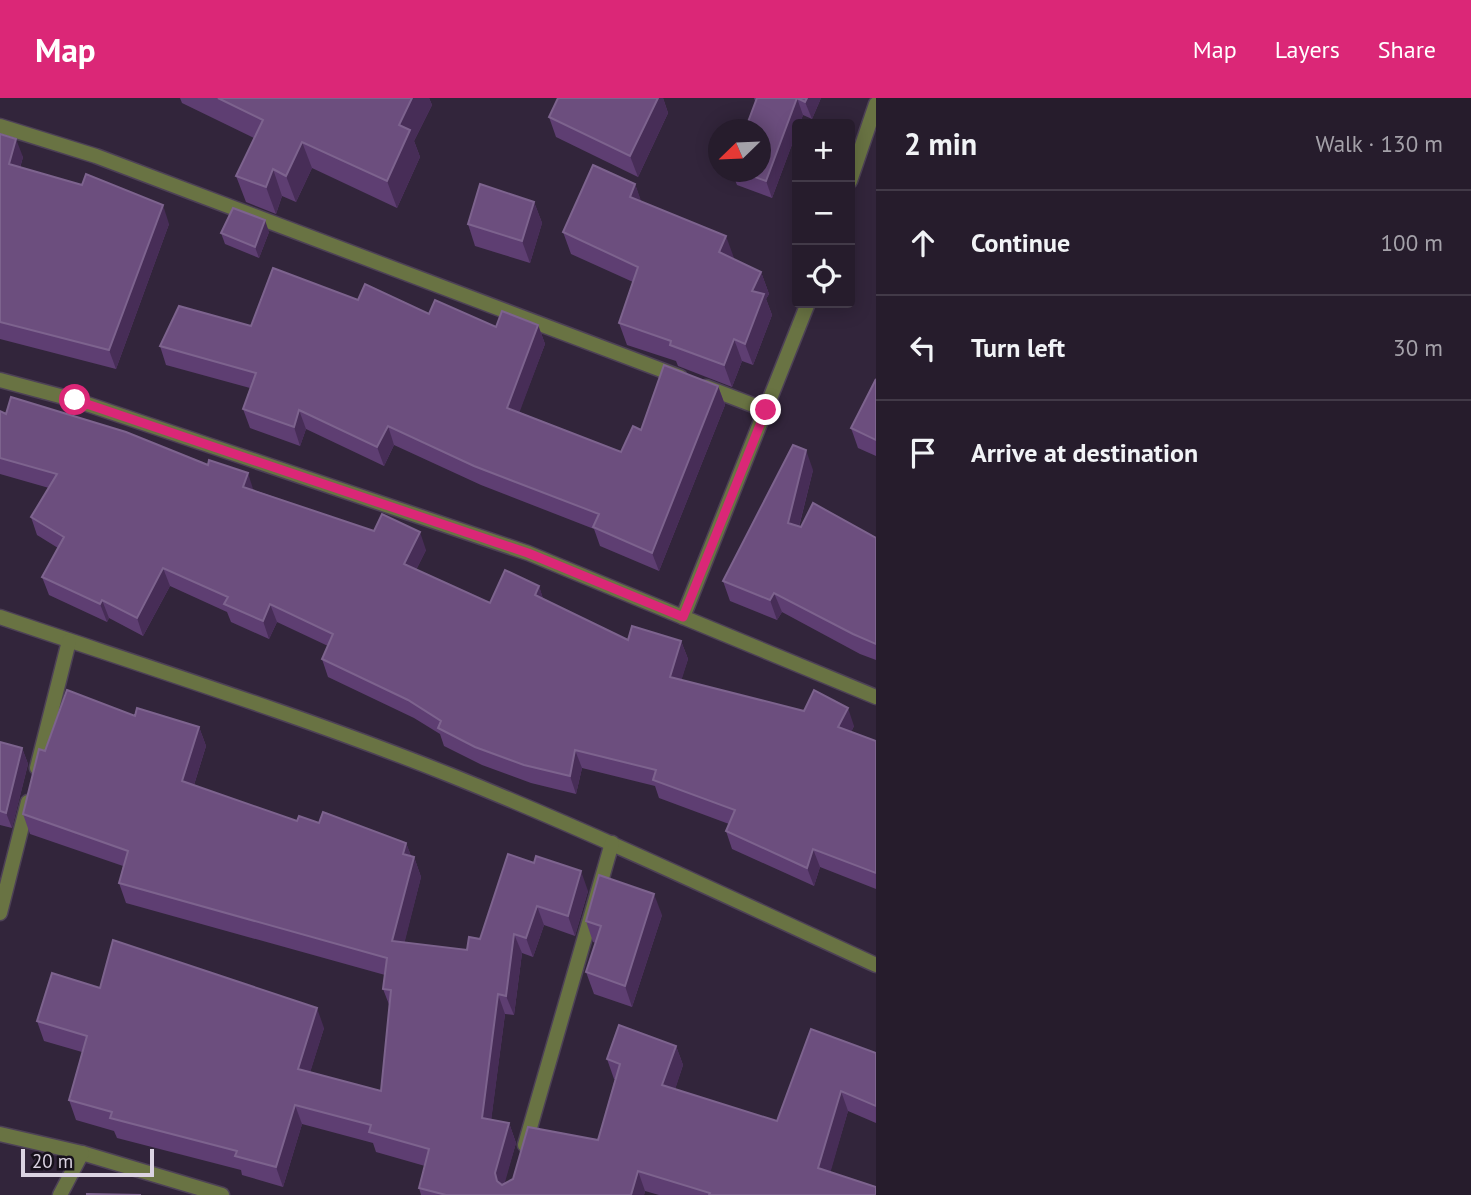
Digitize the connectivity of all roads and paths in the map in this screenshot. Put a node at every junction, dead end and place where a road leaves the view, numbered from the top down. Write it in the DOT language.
graph roads {
  1 [pos="876,104"];
  2 [pos="0,126"];
  3 [pos="855,166"];
  4 [pos="806,308"];
  5 [pos="0,380"];
  6 [pos="766,410"];
  7 [pos="0,617"];
  8 [pos="683,617"];
  9 [pos="69,641"];
  10 [pos="876,697"];
  11 [pos="611,843"];
  12 [pos="0,912"];
  13 [pos="876,965"];
  14 [pos="0,1134"];
  15 [pos="82,1153"];
  16 [pos="522,1156"];
  17 [pos="60,1195"];
  18 [pos="222,1195"];
  1 -- 3 [label="street"];
  2 -- 6 [label="street"];
  4 -- 6 [label="street"];
  5 -- 8 [label="street"];
  6 -- 8 [label="street"];
  7 -- 9 [label="street"];
  8 -- 10 [label="street"];
  9 -- 11 [label="street"];
  9 -- 12 [label="street"];
  11 -- 13 [label="street"];
  11 -- 16 [label="street"];
  14 -- 15 [label="street"];
  15 -- 17 [label="street"];
  15 -- 18 [label="street"];
}
